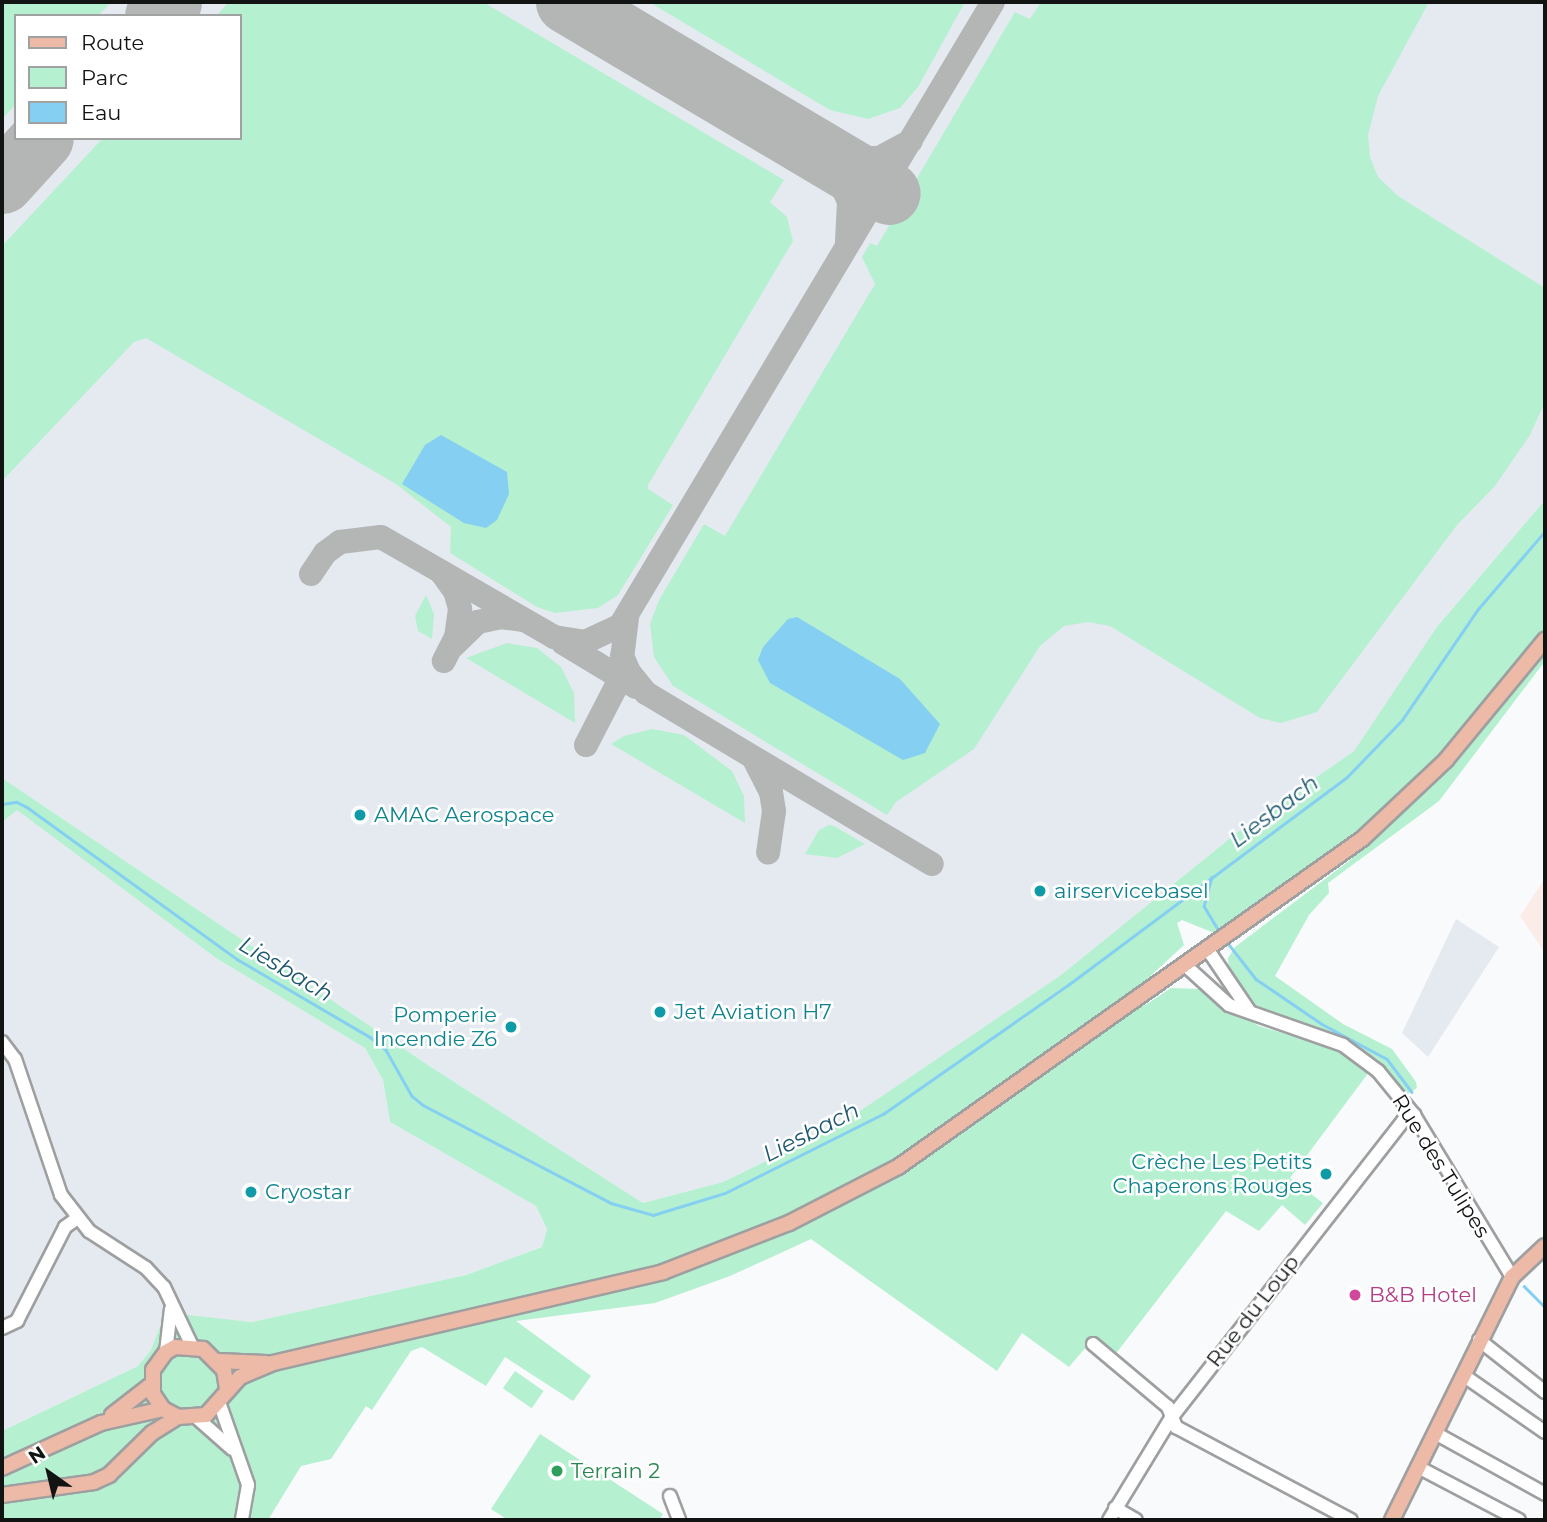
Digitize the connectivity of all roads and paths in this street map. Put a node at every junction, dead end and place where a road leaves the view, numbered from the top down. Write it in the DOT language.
graph roads {
  1 [pos="1545,640"];
  2 [pos="1212,947"];
  3 [pos="1186,966"];
  4 [pos="1250,1012"];
  5 [pos="2,1042"];
  6 [pos="1414,1115"];
  7 [pos="76,1219"];
  8 [pos="1545,1246"];
  9 [pos="1512,1277"];
  10 [pos="171,1309"];
  11 [pos="2,1328"];
  12 [pos="1479,1340"];
  13 [pos="1093,1344"];
  14 [pos="192,1346"];
  15 [pos="166,1352"];
  16 [pos="218,1361"];
  17 [pos="273,1363"];
  18 [pos="1462,1376"];
  19 [pos="152,1384"];
  20 [pos="227,1389"];
  21 [pos="1545,1392"];
  22 [pos="219,1402"];
  23 [pos="163,1409"];
  24 [pos="177,1417"];
  25 [pos="196,1417"];
  26 [pos="1171,1418"];
  27 [pos="101,1423"];
  28 [pos="1545,1432"];
  29 [pos="1435,1433"];
  30 [pos="235,1452"];
  31 [pos="1418,1467"];
  32 [pos="2,1468"];
  33 [pos="1545,1494"];
  34 [pos="2,1495"];
  35 [pos="670,1496"];
  36 [pos="1112,1514"];
  37 [pos="242,1520"];
  38 [pos="679,1520"];
  39 [pos="1136,1520"];
  40 [pos="1351,1520"];
  41 [pos="1392,1520"];
  42 [pos="1519,1520"];
  1 -- 2 [label="main road"];
  2 -- 3 [label="main road"];
  2 -- 4 [label="street"];
  3 -- 4 [label="street, Rue des Tulipes"];
  3 -- 17 [label="main road"];
  4 -- 6 [label="street, Rue des Tulipes"];
  5 -- 7 [label="street"];
  6 -- 9 [label="street, Rue des Tulipes"];
  6 -- 26 [label="street, Rue du Loup"];
  7 -- 10 [label="street"];
  7 -- 11 [label="street"];
  8 -- 9 [label="main road"];
  9 -- 12 [label="main road"];
  10 -- 14 [label="street"];
  10 -- 15 [label="street"];
  12 -- 18 [label="main road"];
  12 -- 21 [label="street"];
  13 -- 26 [label="street"];
  14 -- 15 [label="main road"];
  14 -- 16 [label="main road"];
  15 -- 19 [label="main road"];
  16 -- 17 [label="main road"];
  16 -- 20 [label="main road"];
  17 -- 20 [label="main road"];
  18 -- 28 [label="street"];
  18 -- 29 [label="main road"];
  19 -- 23 [label="main road"];
  19 -- 27 [label="main road"];
  20 -- 22 [label="main road"];
  22 -- 25 [label="main road"];
  22 -- 30 [label="street"];
  23 -- 24 [label="main road"];
  23 -- 27 [label="main road"];
  24 -- 25 [label="main road"];
  24 -- 34 [label="main road"];
  25 -- 30 [label="street"];
  26 -- 36 [label="street, Rue du Loup"];
  26 -- 40 [label="street"];
  27 -- 32 [label="main road"];
  29 -- 31 [label="main road"];
  29 -- 33 [label="street"];
  30 -- 37 [label="street"];
  31 -- 41 [label="main road"];
  31 -- 42 [label="street"];
  35 -- 38 [label="street"];
  36 -- 39 [label="street"];
}
